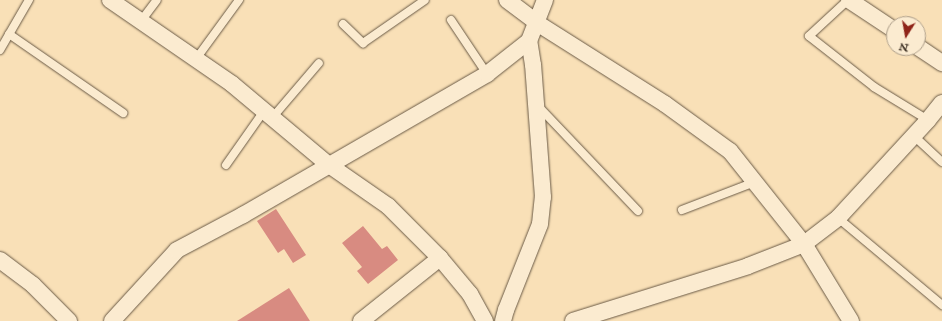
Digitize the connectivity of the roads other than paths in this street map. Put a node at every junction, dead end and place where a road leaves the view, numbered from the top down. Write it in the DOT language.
graph roads {
  1 [pos="29,0"];
  2 [pos="110,0"];
  3 [pos="157,0"];
  4 [pos="239,0"];
  5 [pos="425,0"];
  6 [pos="507,0"];
  7 [pos="545,0"];
  8 [pos="849,0"];
  9 [pos="142,20"];
  10 [pos="451,20"];
  11 [pos="536,23"];
  12 [pos="343,24"];
  13 [pos="886,25"];
  14 [pos="9,34"];
  15 [pos="529,41"];
  16 [pos="0,50"];
  17 [pos="926,52"];
  18 [pos="196,59"];
  19 [pos="319,63"];
  20 [pos="942,63"];
  21 [pos="487,74"];
  22 [pos="535,103"];
  23 [pos="942,103"];
  24 [pos="123,113"];
  25 [pos="268,115"];
  26 [pos="928,120"];
  27 [pos="914,136"];
  28 [pos="942,162"];
  29 [pos="226,165"];
  30 [pos="329,166"];
  31 [pos="755,182"];
  32 [pos="682,210"];
  33 [pos="638,211"];
  34 [pos="838,218"];
  35 [pos="804,244"];
  36 [pos="440,258"];
  37 [pos="0,260"];
  38 [pos="942,305"];
  39 [pos="70,321"];
  40 [pos="112,321"];
  41 [pos="360,321"];
  42 [pos="485,321"];
  43 [pos="503,321"];
  44 [pos="573,321"];
  45 [pos="851,321"];
  1 -- 14 [label="lane"];
  2 -- 9 [label="street"];
  3 -- 9 [label="lane"];
  4 -- 18 [label="lane"];
  5 -- 12 [label="lane"];
  6 -- 11 [label="street"];
  7 -- 11 [label="street"];
  8 -- 13 [label="street"];
  8 -- 26 [label="lane"];
  9 -- 18 [label="street"];
  10 -- 21 [label="lane"];
  11 -- 15 [label="street"];
  11 -- 31 [label="street"];
  14 -- 16 [label="lane"];
  14 -- 24 [label="lane"];
  15 -- 21 [label="street"];
  15 -- 22 [label="street"];
  17 -- 20 [label="street"];
  18 -- 25 [label="street"];
  19 -- 25 [label="lane"];
  21 -- 30 [label="street"];
  22 -- 33 [label="lane"];
  22 -- 43 [label="street"];
  23 -- 26 [label="street"];
  25 -- 29 [label="lane"];
  25 -- 30 [label="street"];
  26 -- 27 [label="street"];
  27 -- 28 [label="lane"];
  27 -- 34 [label="street"];
  30 -- 36 [label="street"];
  30 -- 40 [label="street"];
  31 -- 32 [label="lane"];
  31 -- 35 [label="street"];
  34 -- 35 [label="street"];
  34 -- 38 [label="lane"];
  35 -- 44 [label="street"];
  35 -- 45 [label="street"];
  36 -- 41 [label="street"];
  36 -- 42 [label="street"];
  37 -- 39 [label="street"];
}
